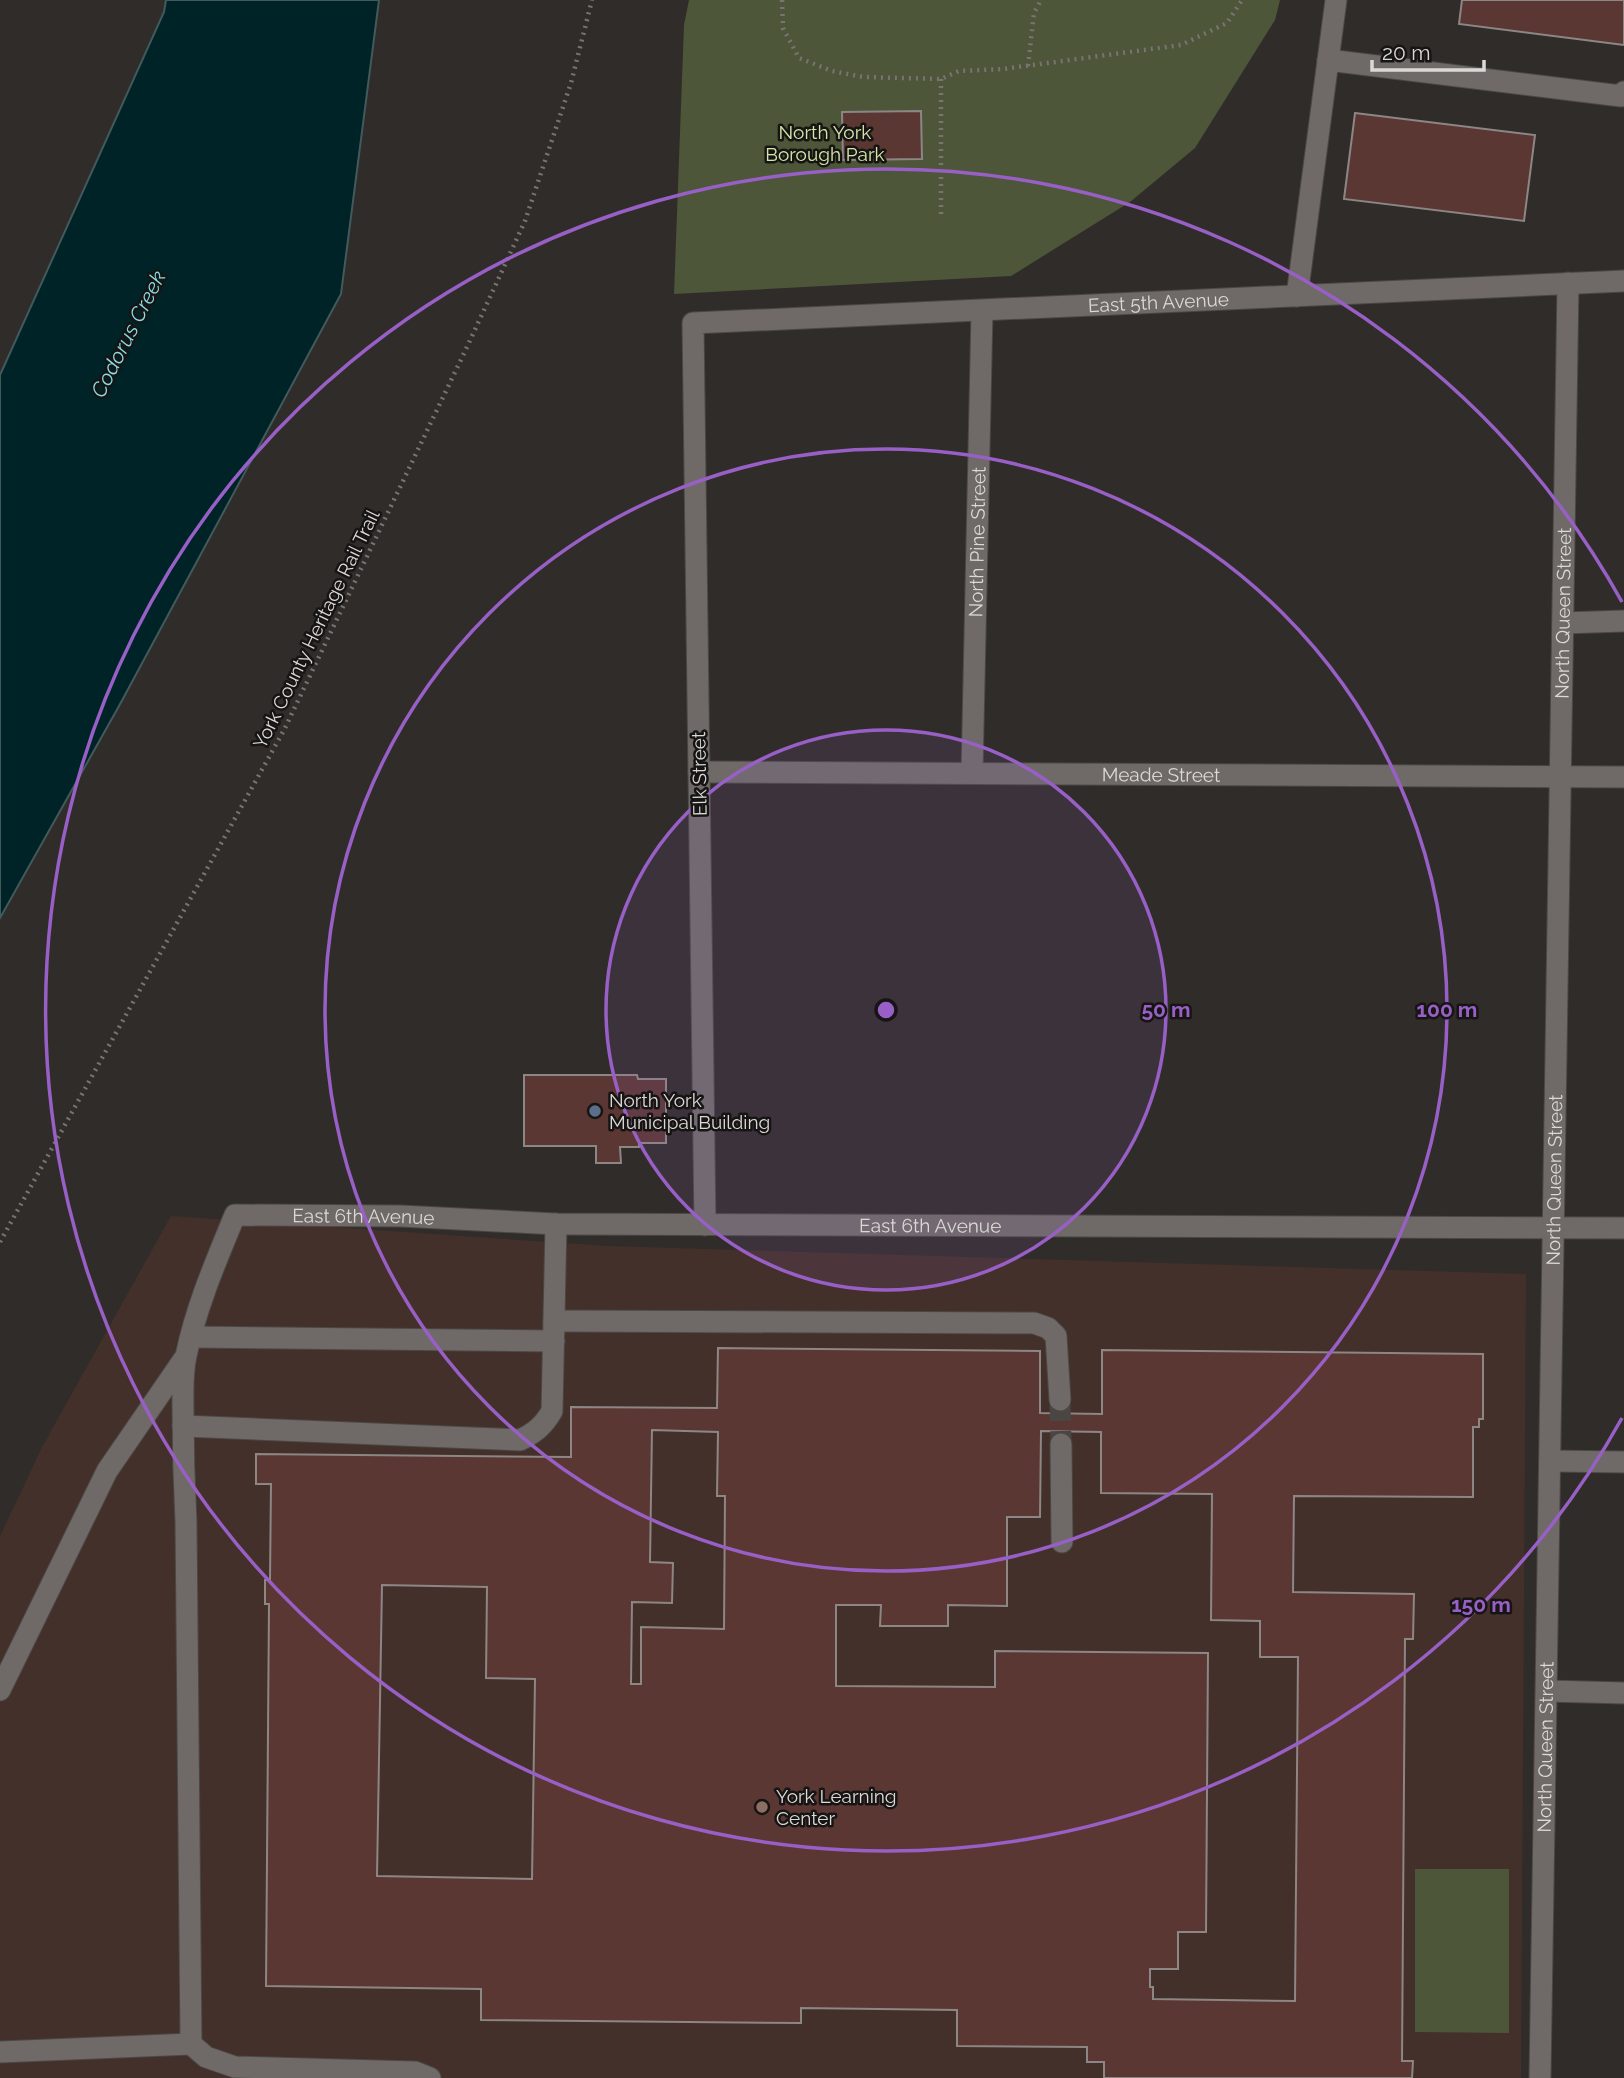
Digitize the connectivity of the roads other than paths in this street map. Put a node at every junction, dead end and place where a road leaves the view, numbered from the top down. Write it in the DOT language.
graph roads {
  1 [pos="1336,0"];
  2 [pos="1328,60"];
  3 [pos="1624,92"];
  4 [pos="1624,281"];
  5 [pos="1568,283"];
  6 [pos="1297,296"];
  7 [pos="982,311"];
  8 [pos="693,323"];
  9 [pos="1624,621"];
  10 [pos="1563,623"];
  11 [pos="699,772"];
  12 [pos="972,773"];
  13 [pos="1561,777"];
  14 [pos="1624,777"];
  15 [pos="556,1224"];
  16 [pos="705,1225"];
  17 [pos="1554,1228"];
  18 [pos="1624,1228"];
  19 [pos="554,1331"];
  20 [pos="188,1348"];
  21 [pos="1060,1400"];
  22 [pos="183,1426"];
  23 [pos="1061,1444"];
  24 [pos="1550,1461"];
  25 [pos="1624,1462"];
  26 [pos="1062,1542"];
  27 [pos="0,1690"];
  28 [pos="1547,1691"];
  29 [pos="1624,1693"];
  30 [pos="191,2044"];
  31 [pos="0,2052"];
  32 [pos="430,2078"];
  33 [pos="1541,2078"];
  1 -- 2 [label="street"];
  2 -- 3 [label="street"];
  2 -- 6 [label="street"];
  4 -- 5 [label="street, East 5th Avenue"];
  5 -- 6 [label="street, East 5th Avenue"];
  5 -- 10 [label="street, North Queen Street"];
  6 -- 7 [label="street, East 5th Avenue"];
  7 -- 8 [label="street, East 5th Avenue"];
  7 -- 12 [label="street, North Pine Street"];
  8 -- 11 [label="street, Elk Street"];
  9 -- 10 [label="street"];
  10 -- 13 [label="street, North Queen Street"];
  11 -- 12 [label="street, Meade Street"];
  11 -- 16 [label="street, Elk Street"];
  12 -- 13 [label="street, Meade Street"];
  13 -- 14 [label="street, Meade Street"];
  13 -- 17 [label="street, North Queen Street"];
  15 -- 16 [label="street, East 6th Avenue"];
  15 -- 19 [label="street"];
  15 -- 20 [label="street, East 6th Avenue"];
  16 -- 17 [label="street, East 6th Avenue"];
  17 -- 18 [label="street, East 6th Avenue"];
  17 -- 24 [label="street, North Queen Street"];
  19 -- 20 [label="street"];
  19 -- 21 [label="street"];
  19 -- 22 [label="street"];
  20 -- 22 [label="street"];
  20 -- 27 [label="street"];
  22 -- 30 [label="street"];
  23 -- 26 [label="street"];
  24 -- 25 [label="street"];
  24 -- 28 [label="street, North Queen Street"];
  28 -- 29 [label="street"];
  28 -- 33 [label="street, North Queen Street"];
  30 -- 31 [label="street"];
  30 -- 32 [label="street"];
}
